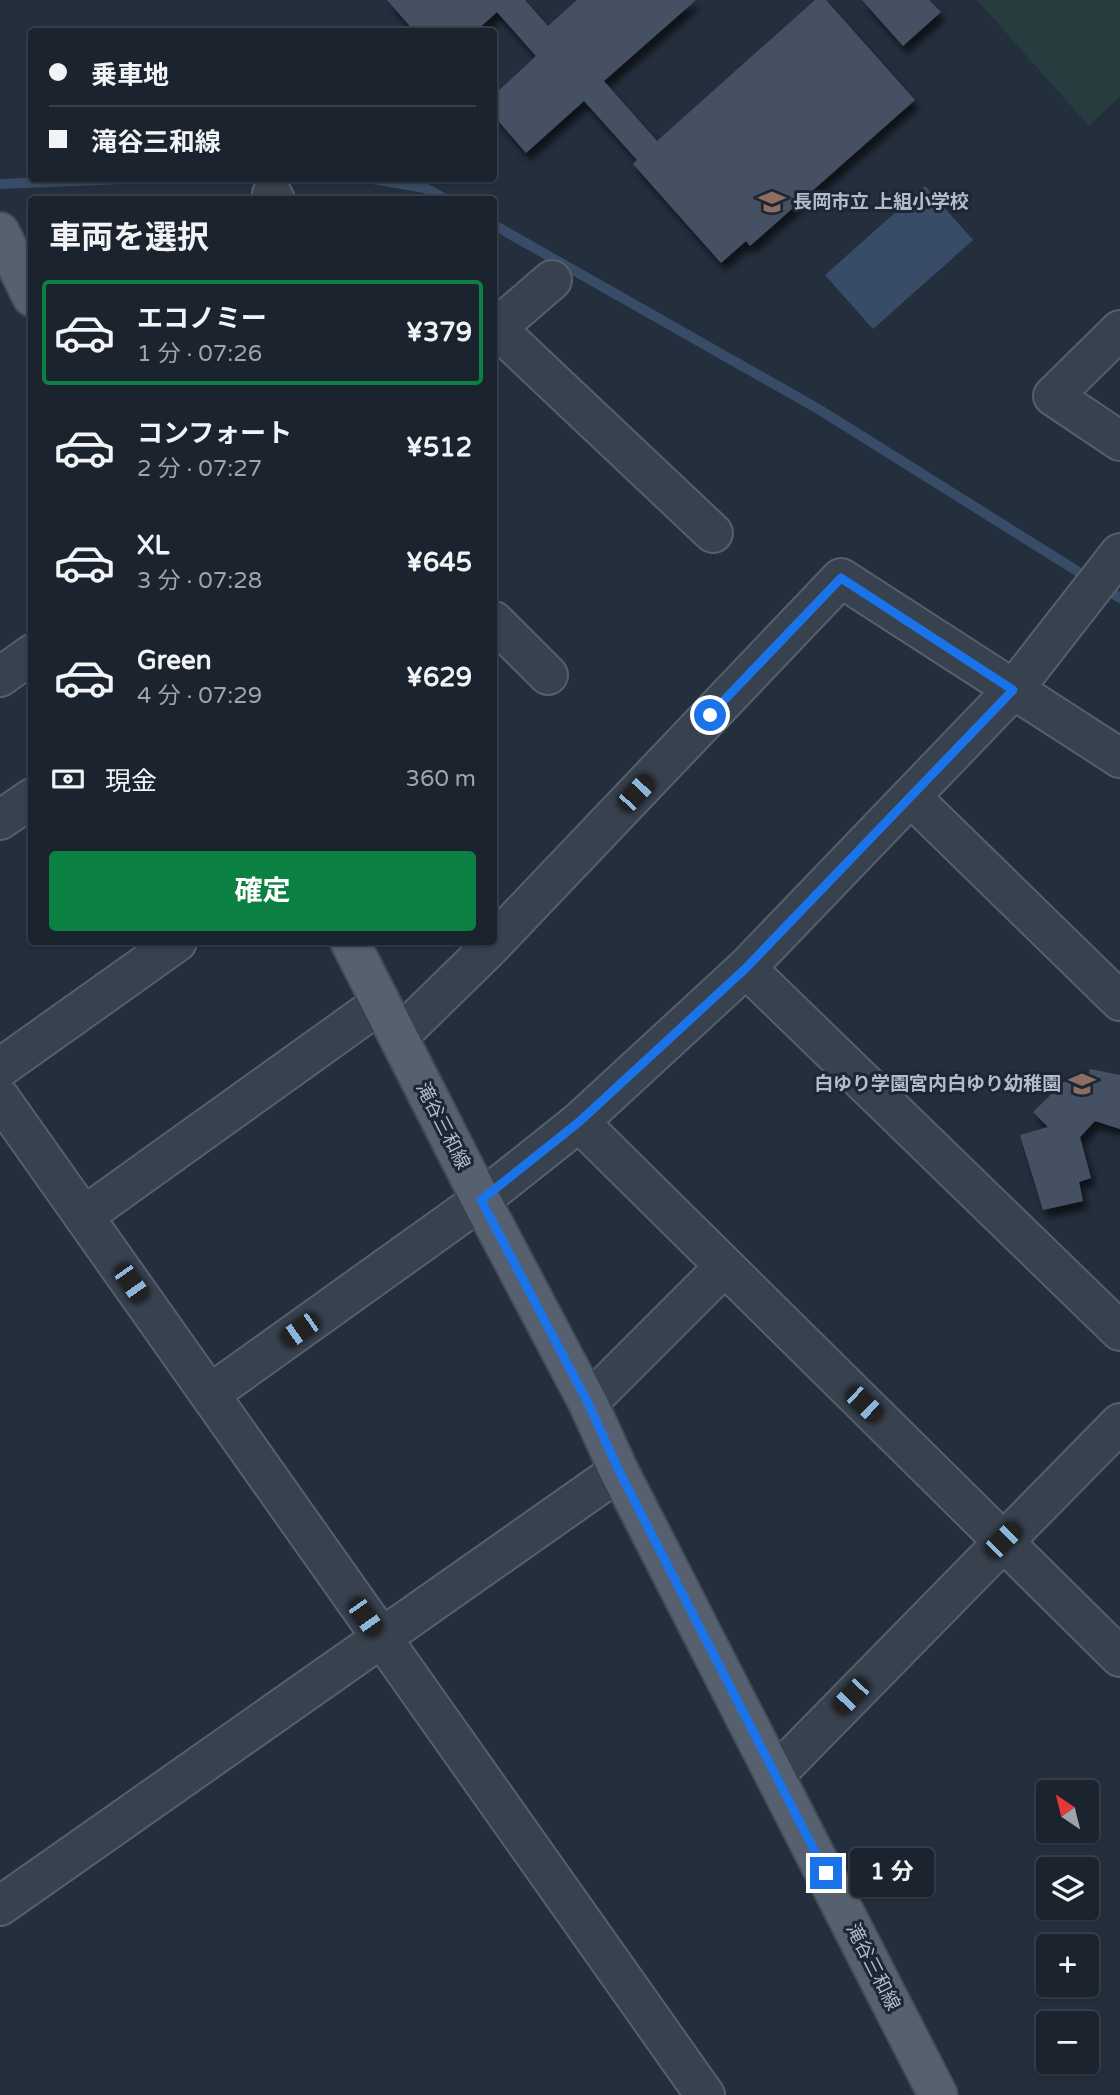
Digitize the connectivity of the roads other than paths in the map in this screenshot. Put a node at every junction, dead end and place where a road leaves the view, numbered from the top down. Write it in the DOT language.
graph roads {
  1 [pos="0,232"];
  2 [pos="552,280"];
  3 [pos="28,289"];
  4 [pos="497,327"];
  5 [pos="1120,330"];
  6 [pos="497,331"];
  7 [pos="1120,441"];
  8 [pos="713,533"];
  9 [pos="1120,553"];
  10 [pos="497,624"];
  11 [pos="28,657"];
  12 [pos="548,675"];
  13 [pos="0,677"];
  14 [pos="1013,690"];
  15 [pos="1120,758"];
  16 [pos="911,797"];
  17 [pos="28,801"];
  18 [pos="0,821"];
  19 [pos="497,940"];
  20 [pos="173,945"];
  21 [pos="352,945"];
  22 [pos="492,945"];
  23 [pos="746,968"];
  24 [pos="1120,1001"];
  25 [pos="381,1003"];
  26 [pos="399,1036"];
  27 [pos="0,1068"];
  28 [pos="0,1098"];
  29 [pos="579,1122"];
  30 [pos="481,1200"];
  31 [pos="84,1216"];
  32 [pos="724,1267"];
  33 [pos="1120,1331"];
  34 [pos="210,1394"];
  35 [pos="588,1403"];
  36 [pos="1120,1423"];
  37 [pos="619,1471"];
  38 [pos="1003,1540"];
  39 [pos="381,1639"];
  40 [pos="1120,1657"];
  41 [pos="776,1774"];
  42 [pos="0,1906"];
  43 [pos="705,2095"];
  44 [pos="938,2095"];
  1 -- 3 [label="main road"];
  2 -- 4 [label="street"];
  5 -- 7 [label="street"];
  6 -- 8 [label="street"];
  9 -- 14 [label="street"];
  10 -- 12 [label="street"];
  11 -- 13 [label="street"];
  14 -- 15 [label="street"];
  14 -- 16 [label="street"];
  14 -- 19 [label="street"];
  16 -- 23 [label="street"];
  16 -- 24 [label="street"];
  17 -- 18 [label="street"];
  20 -- 27 [label="street"];
  21 -- 25 [label="main road, 滝谷三和線"];
  22 -- 26 [label="street"];
  23 -- 29 [label="street"];
  23 -- 33 [label="street"];
  25 -- 26 [label="main road, 滝谷三和線"];
  25 -- 31 [label="street"];
  26 -- 30 [label="main road, 滝谷三和線"];
  28 -- 31 [label="street"];
  29 -- 30 [label="street"];
  29 -- 32 [label="street"];
  30 -- 34 [label="street"];
  30 -- 35 [label="main road, 滝谷三和線"];
  31 -- 34 [label="street"];
  32 -- 35 [label="street"];
  32 -- 38 [label="street"];
  34 -- 39 [label="street"];
  35 -- 37 [label="main road, 滝谷三和線"];
  36 -- 38 [label="street"];
  37 -- 39 [label="street"];
  37 -- 41 [label="main road, 滝谷三和線"];
  38 -- 40 [label="street"];
  38 -- 41 [label="street"];
  39 -- 42 [label="street"];
  39 -- 43 [label="street"];
  41 -- 44 [label="main road, 滝谷三和線"];
}
